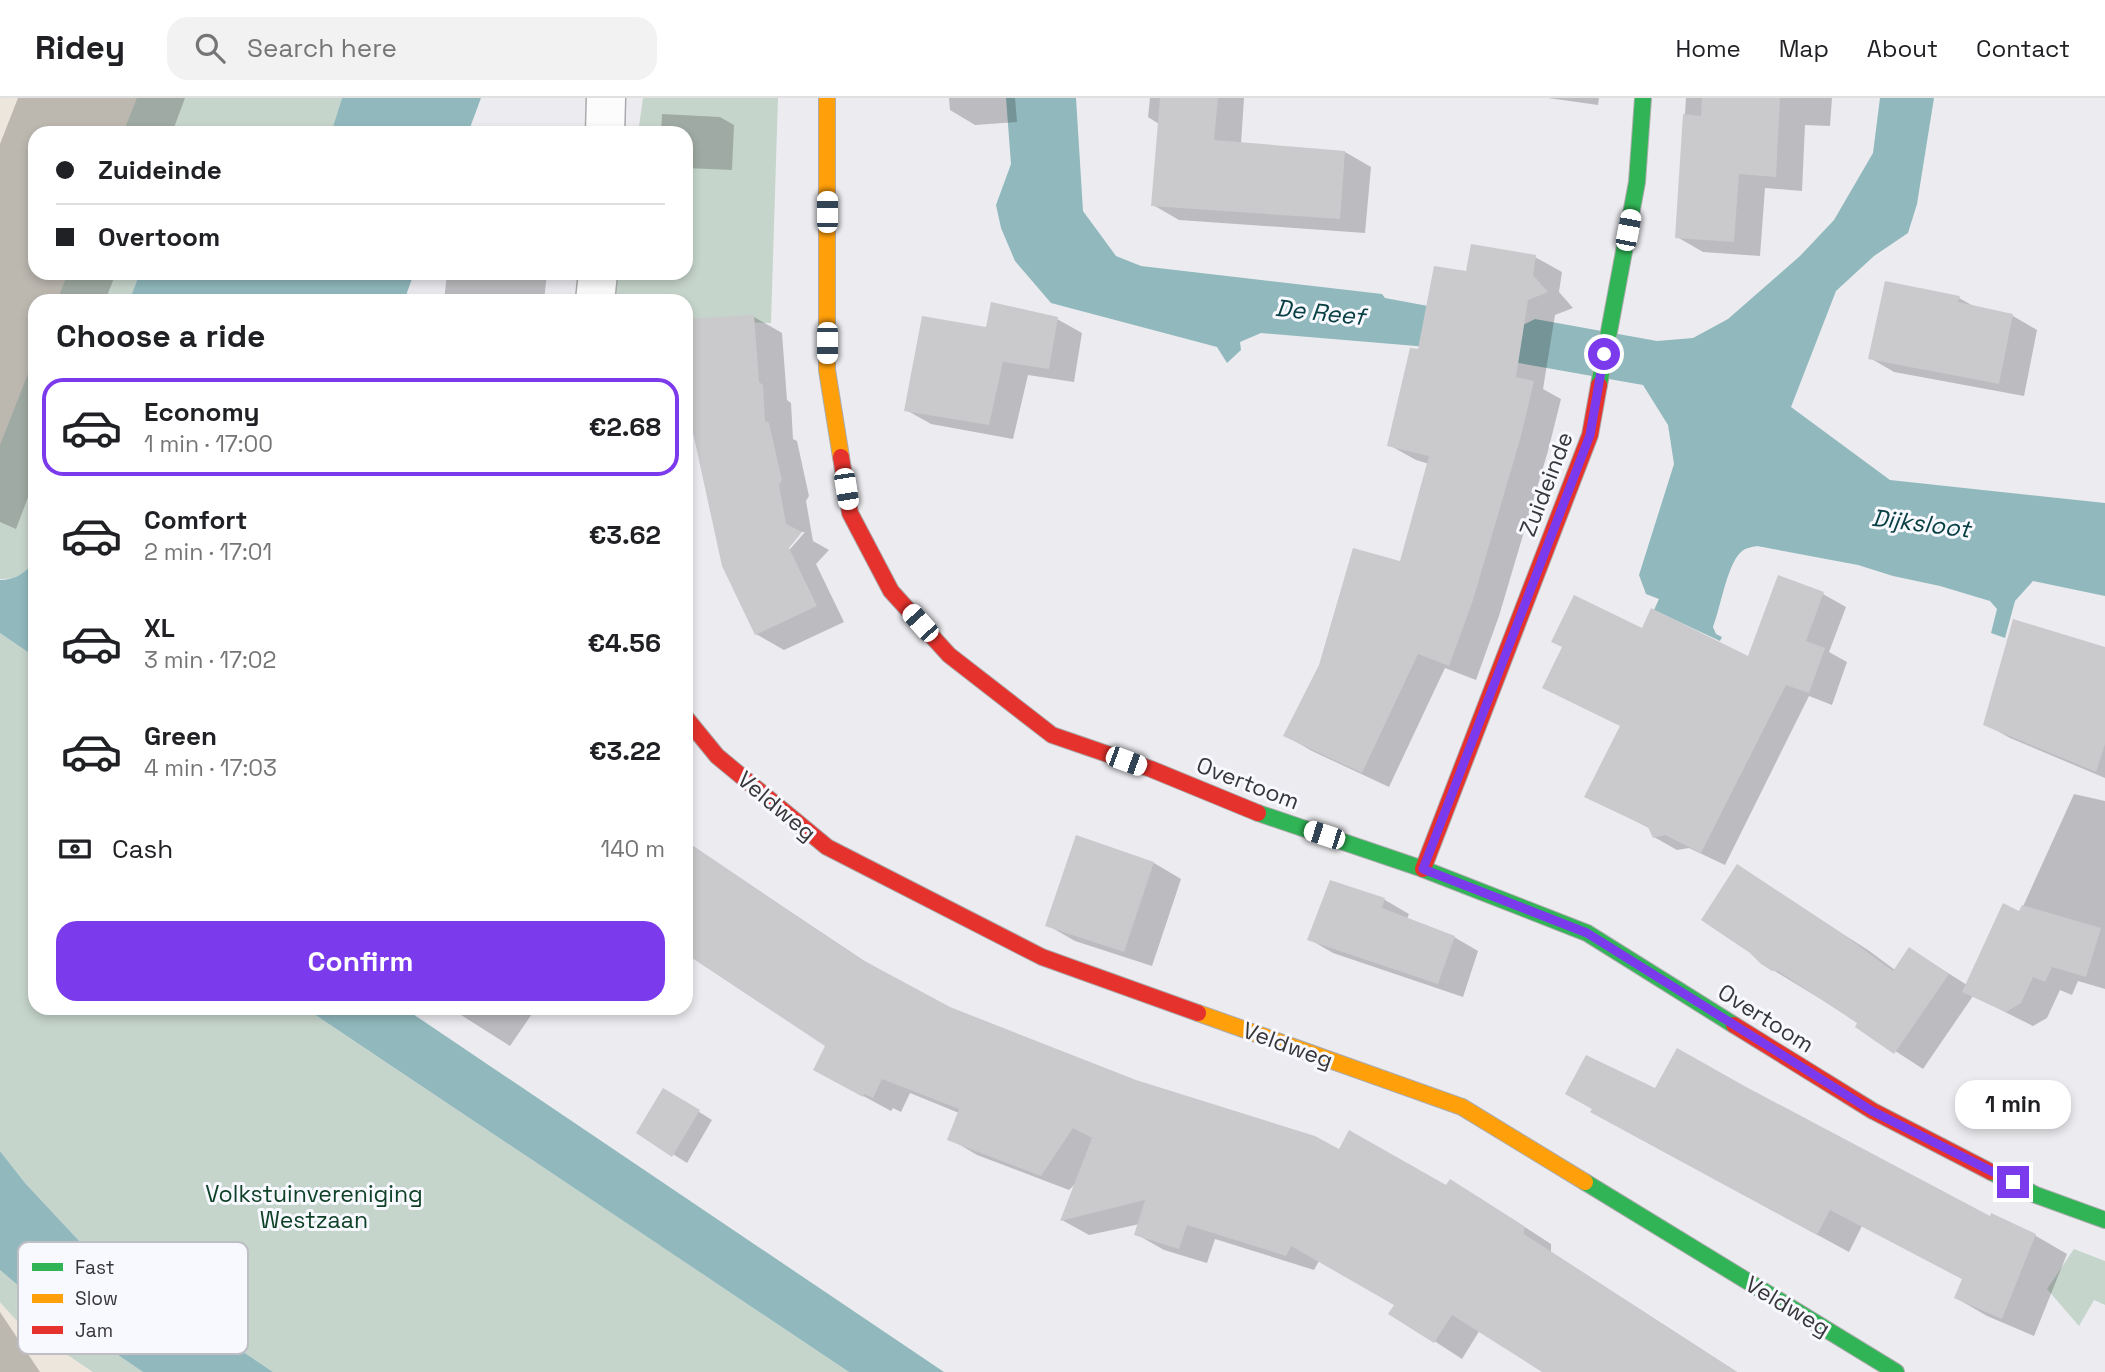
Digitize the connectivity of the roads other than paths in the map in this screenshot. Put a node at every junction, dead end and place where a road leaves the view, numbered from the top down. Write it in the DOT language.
graph roads {
  1 [pos="606,98"];
  2 [pos="827,98"];
  3 [pos="1643,98"];
  4 [pos="605,126"];
  5 [pos="693,727"];
  6 [pos="1423,869"];
  7 [pos="2105,1220"];
  8 [pos="1896,1372"];
  1 -- 4 [label="street"];
  2 -- 6 [label="street, Overtoom"];
  3 -- 6 [label="street, Zuideinde"];
  5 -- 8 [label="street, Veldweg"];
  6 -- 7 [label="street, Overtoom"];
}
